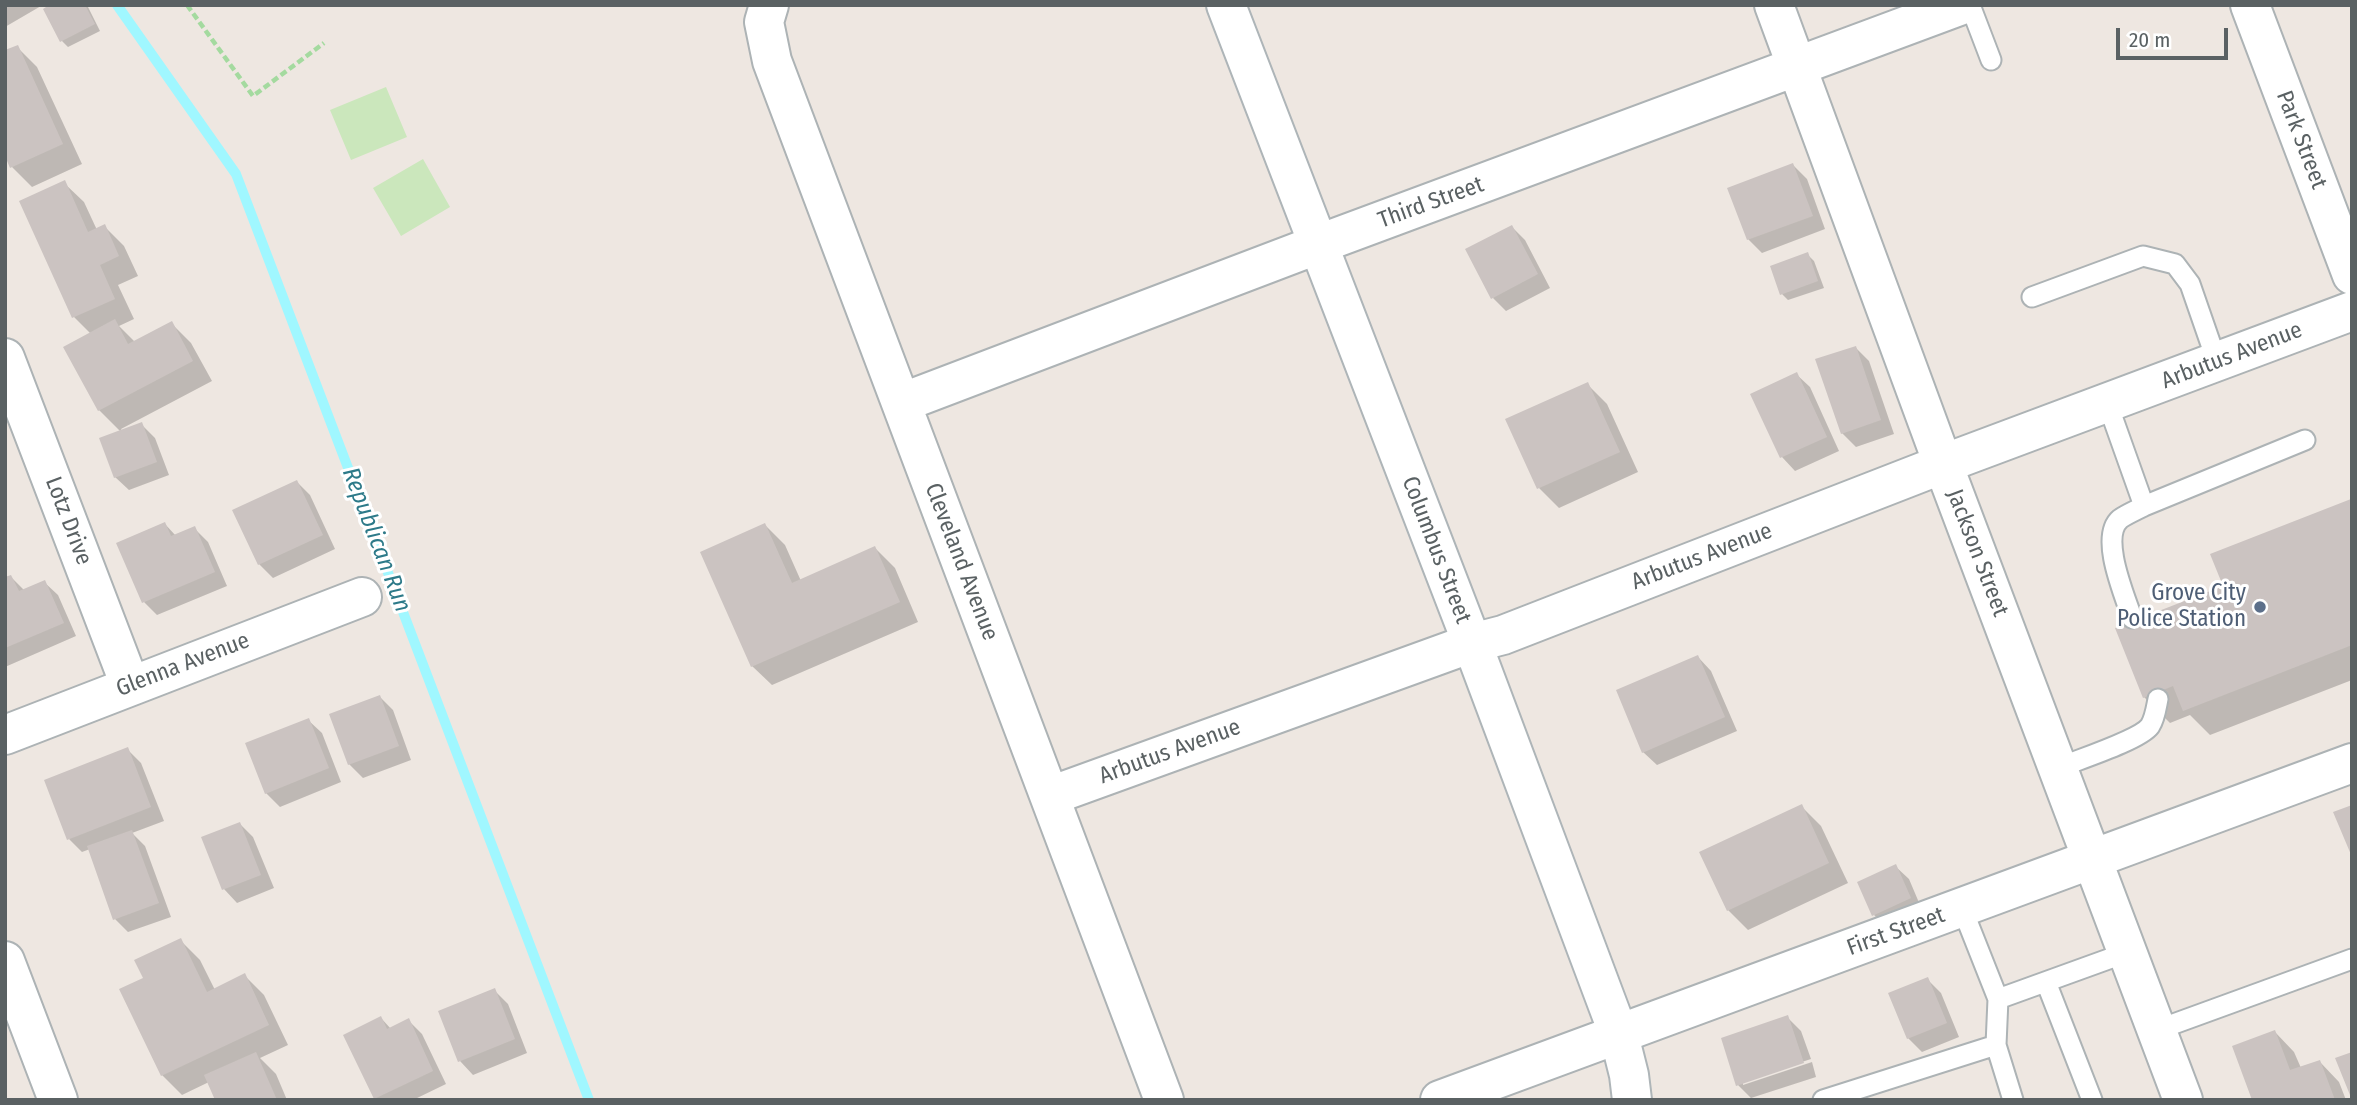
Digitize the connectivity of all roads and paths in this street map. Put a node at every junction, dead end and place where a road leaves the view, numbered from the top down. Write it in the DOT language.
graph roads {
  1 [pos="187,5"];
  2 [pos="1226,5"];
  3 [pos="1774,5"];
  4 [pos="1962,5"];
  5 [pos="1970,5"];
  6 [pos="2250,5"];
  7 [pos="766,14"];
  8 [pos="324,43"];
  9 [pos="1991,60"];
  10 [pos="1798,67"];
  11 [pos="1319,244"];
  12 [pos="2352,275"];
  13 [pos="2032,297"];
  14 [pos="2352,311"];
  15 [pos="5,358"];
  16 [pos="2217,362"];
  17 [pos="901,402"];
  18 [pos="2107,402"];
  19 [pos="2305,440"];
  20 [pos="1943,464"];
  21 [pos="2144,506"];
  22 [pos="362,597"];
  23 [pos="2132,618"];
  24 [pos="1472,643"];
  25 [pos="130,685"];
  26 [pos="2158,699"];
  27 [pos="5,734"];
  28 [pos="2352,762"];
  29 [pos="2058,768"];
  30 [pos="1050,796"];
  31 [pos="2092,859"];
  32 [pos="1962,908"];
  33 [pos="2128,952"];
  34 [pos="2352,959"];
  35 [pos="5,961"];
  36 [pos="2046,982"];
  37 [pos="1998,999"];
  38 [pos="2157,1030"];
  39 [pos="1619,1035"];
  40 [pos="1996,1045"];
  41 [pos="1866,1093"];
  42 [pos="58,1100"];
  43 [pos="1164,1100"];
  44 [pos="1440,1100"];
  45 [pos="1632,1100"];
  46 [pos="1823,1100"];
  47 [pos="2013,1100"];
  48 [pos="2092,1100"];
  49 [pos="2183,1100"];
  1 -- 8 [label="path"];
  2 -- 11 [label="street, Columbus Street"];
  3 -- 10 [label="street, Jackson Street"];
  4 -- 10 [label="street, Third Street"];
  5 -- 9 [label="lane"];
  6 -- 12 [label="street, Park Street"];
  7 -- 17 [label="street, Cleveland Avenue"];
  10 -- 11 [label="street, Third Street"];
  10 -- 20 [label="street, Jackson Street"];
  11 -- 17 [label="street, Third Street"];
  11 -- 24 [label="street, Columbus Street"];
  13 -- 16 [label="lane"];
  14 -- 16 [label="street, Arbutus Avenue"];
  15 -- 25 [label="street, Lotz Drive"];
  16 -- 18 [label="street, Arbutus Avenue"];
  17 -- 30 [label="street, Cleveland Avenue"];
  18 -- 20 [label="street, Arbutus Avenue"];
  18 -- 21 [label="lane"];
  19 -- 21 [label="lane"];
  20 -- 24 [label="street, Arbutus Avenue"];
  20 -- 29 [label="street, Jackson Street"];
  21 -- 23 [label="lane"];
  22 -- 25 [label="street, Glenna Avenue"];
  24 -- 30 [label="street, Arbutus Avenue"];
  24 -- 39 [label="street, Columbus Street"];
  25 -- 27 [label="street, Glenna Avenue"];
  26 -- 29 [label="lane"];
  28 -- 31 [label="street, First Street"];
  29 -- 31 [label="street, Jackson Street"];
  30 -- 43 [label="street, Cleveland Avenue"];
  31 -- 32 [label="street, First Street"];
  31 -- 33 [label="street, Jackson Street"];
  32 -- 37 [label="lane"];
  32 -- 39 [label="street, First Street"];
  33 -- 36 [label="lane"];
  33 -- 38 [label="street, Jackson Street"];
  34 -- 38 [label="lane"];
  35 -- 42 [label="street"];
  36 -- 37 [label="lane"];
  36 -- 48 [label="lane"];
  37 -- 40 [label="lane"];
  38 -- 49 [label="street, Jackson Street"];
  39 -- 44 [label="street, First Street"];
  39 -- 45 [label="street, Columbus Street"];
  40 -- 41 [label="lane"];
  40 -- 47 [label="lane"];
  41 -- 46 [label="lane"];
}
